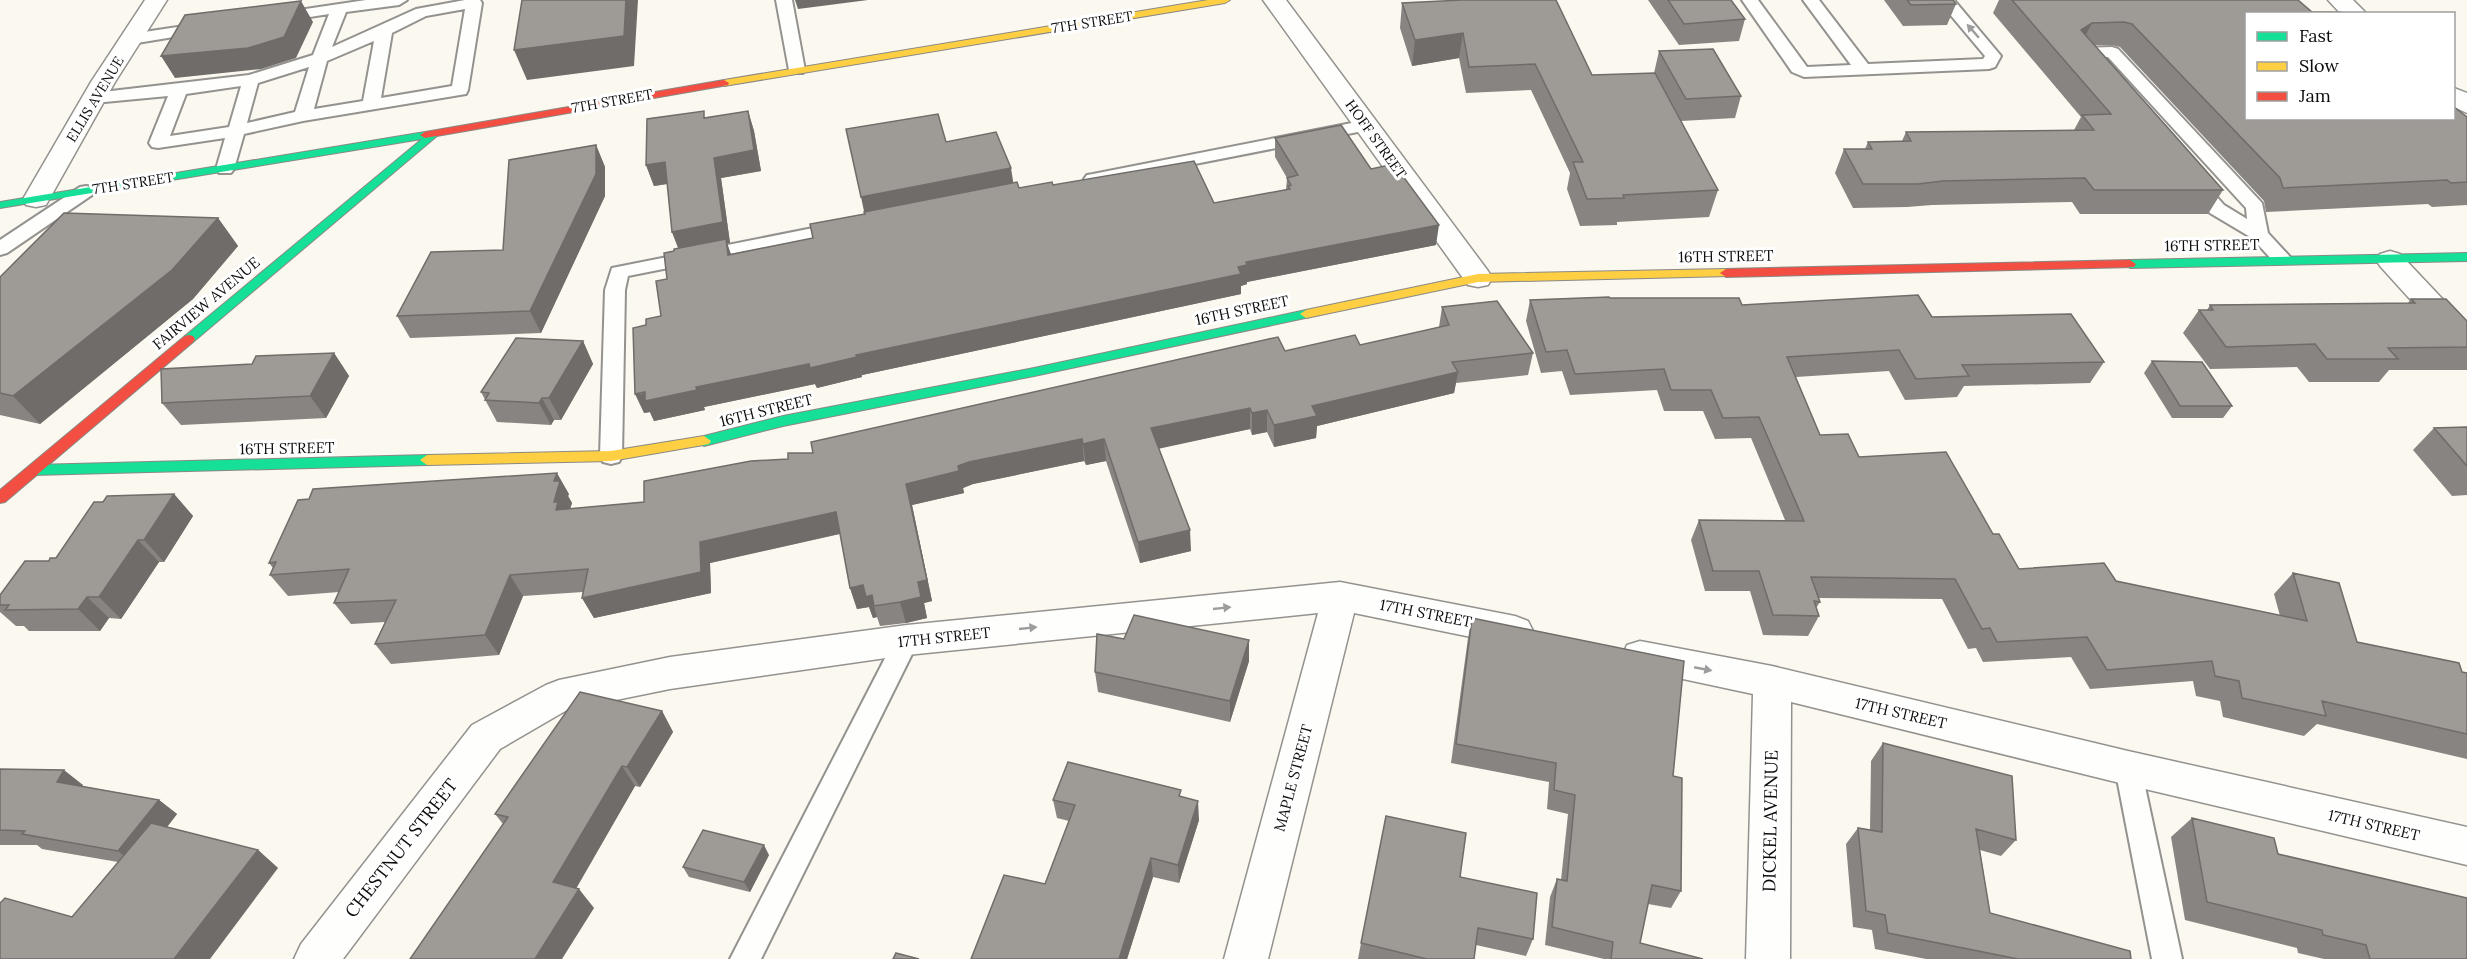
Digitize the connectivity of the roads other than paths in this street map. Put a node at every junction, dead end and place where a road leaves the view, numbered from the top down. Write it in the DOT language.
graph roads {
  1 [pos="156,0"];
  2 [pos="399,0"];
  3 [pos="784,0"];
  4 [pos="1225,0"];
  5 [pos="1274,0"];
  6 [pos="1750,0"];
  7 [pos="1811,0"];
  8 [pos="1946,0"];
  9 [pos="2339,0"];
  10 [pos="339,9"];
  11 [pos="2354,12"];
  12 [pos="258,20"];
  13 [pos="223,25"];
  14 [pos="384,31"];
  15 [pos="131,39"];
  16 [pos="320,58"];
  17 [pos="1863,69"];
  18 [pos="797,70"];
  19 [pos="2095,70"];
  20 [pos="251,80"];
  21 [pos="179,90"];
  22 [pos="2455,96"];
  23 [pos="94,98"];
  24 [pos="371,105"];
  25 [pos="2467,106"];
  26 [pos="303,116"];
  27 [pos="1366,125"];
  28 [pos="234,131"];
  29 [pos="434,134"];
  30 [pos="225,169"];
  31 [pos="2187,174"];
  32 [pos="1079,182"];
  33 [pos="86,191"];
  34 [pos="36,199"];
  35 [pos="0,205"];
  36 [pos="861,225"];
  37 [pos="2259,234"];
  38 [pos="0,249"];
  39 [pos="2467,257"];
  40 [pos="2282,260"];
  41 [pos="2390,260"];
  42 [pos="1478,278"];
  43 [pos="2467,343"];
  44 [pos="611,456"];
  45 [pos="33,470"];
  46 [pos="0,498"];
  47 [pos="1340,596"];
  48 [pos="1550,638"];
  49 [pos="907,640"];
  50 [pos="1608,650"];
  51 [pos="1772,682"];
  52 [pos="486,737"];
  53 [pos="2128,768"];
  54 [pos="2467,846"];
  55 [pos="316,959"];
  56 [pos="745,959"];
  57 [pos="1246,959"];
  58 [pos="1768,959"];
  59 [pos="2167,959"];
  1 -- 15 [label="street, ELLIS AVENUE"];
  2 -- 10 [label="lane"];
  3 -- 18 [label="lane"];
  4 -- 18 [label="street, 7TH STREET"];
  5 -- 27 [label="street, HOFF STREET"];
  6 -- 17 [label="lane"];
  7 -- 17 [label="lane"];
  17 -- 8 [label="lane, one-way"];
  9 -- 11 [label="street"];
  10 -- 12 [label="lane"];
  10 -- 16 [label="lane"];
  13 -- 15 [label="lane"];
  14 -- 16 [label="lane"];
  14 -- 24 [label="lane"];
  14 -- 24 [label="lane"];
  15 -- 23 [label="street, ELLIS AVENUE"];
  16 -- 20 [label="lane"];
  16 -- 26 [label="lane"];
  18 -- 29 [label="street, 7TH STREET"];
  19 -- 37 [label="lane"];
  20 -- 21 [label="lane"];
  20 -- 28 [label="lane"];
  21 -- 23 [label="lane"];
  21 -- 28 [label="lane"];
  22 -- 25 [label="street"];
  23 -- 34 [label="street, ELLIS AVENUE"];
  24 -- 26 [label="lane"];
  26 -- 28 [label="lane"];
  27 -- 32 [label="lane"];
  27 -- 42 [label="street, HOFF STREET"];
  28 -- 30 [label="lane"];
  29 -- 30 [label="street, 7TH STREET"];
  29 -- 45 [label="street, FAIRVIEW AVENUE"];
  30 -- 33 [label="street, 7TH STREET"];
  31 -- 37 [label="lane"];
  33 -- 34 [label="street, 7TH STREET"];
  33 -- 38 [label="lane"];
  34 -- 35 [label="street, 7TH STREET"];
  36 -- 44 [label="lane"];
  37 -- 40 [label="lane"];
  39 -- 41 [label="street, 16TH STREET"];
  40 -- 41 [label="street, 16TH STREET"];
  40 -- 42 [label="street, 16TH STREET"];
  41 -- 43 [label="street"];
  42 -- 44 [label="street, 16TH STREET"];
  44 -- 45 [label="street, 16TH STREET"];
  45 -- 46 [label="street, FAIRVIEW AVENUE"];
  47 -- 48 [label="street, 17TH STREET"];
  49 -- 47 [label="street, 17TH STREET, one-way"];
  47 -- 57 [label="street, MAPLE STREET"];
  49 -- 52 [label="street, 17TH STREET"];
  49 -- 56 [label="lane"];
  50 -- 51 [label="street, 17TH STREET, one-way"];
  51 -- 53 [label="street, 17TH STREET"];
  51 -- 58 [label="street, DICKEL AVENUE"];
  52 -- 55 [label="street, CHESTNUT STREET"];
  53 -- 54 [label="street, 17TH STREET"];
  53 -- 59 [label="lane"];
}
